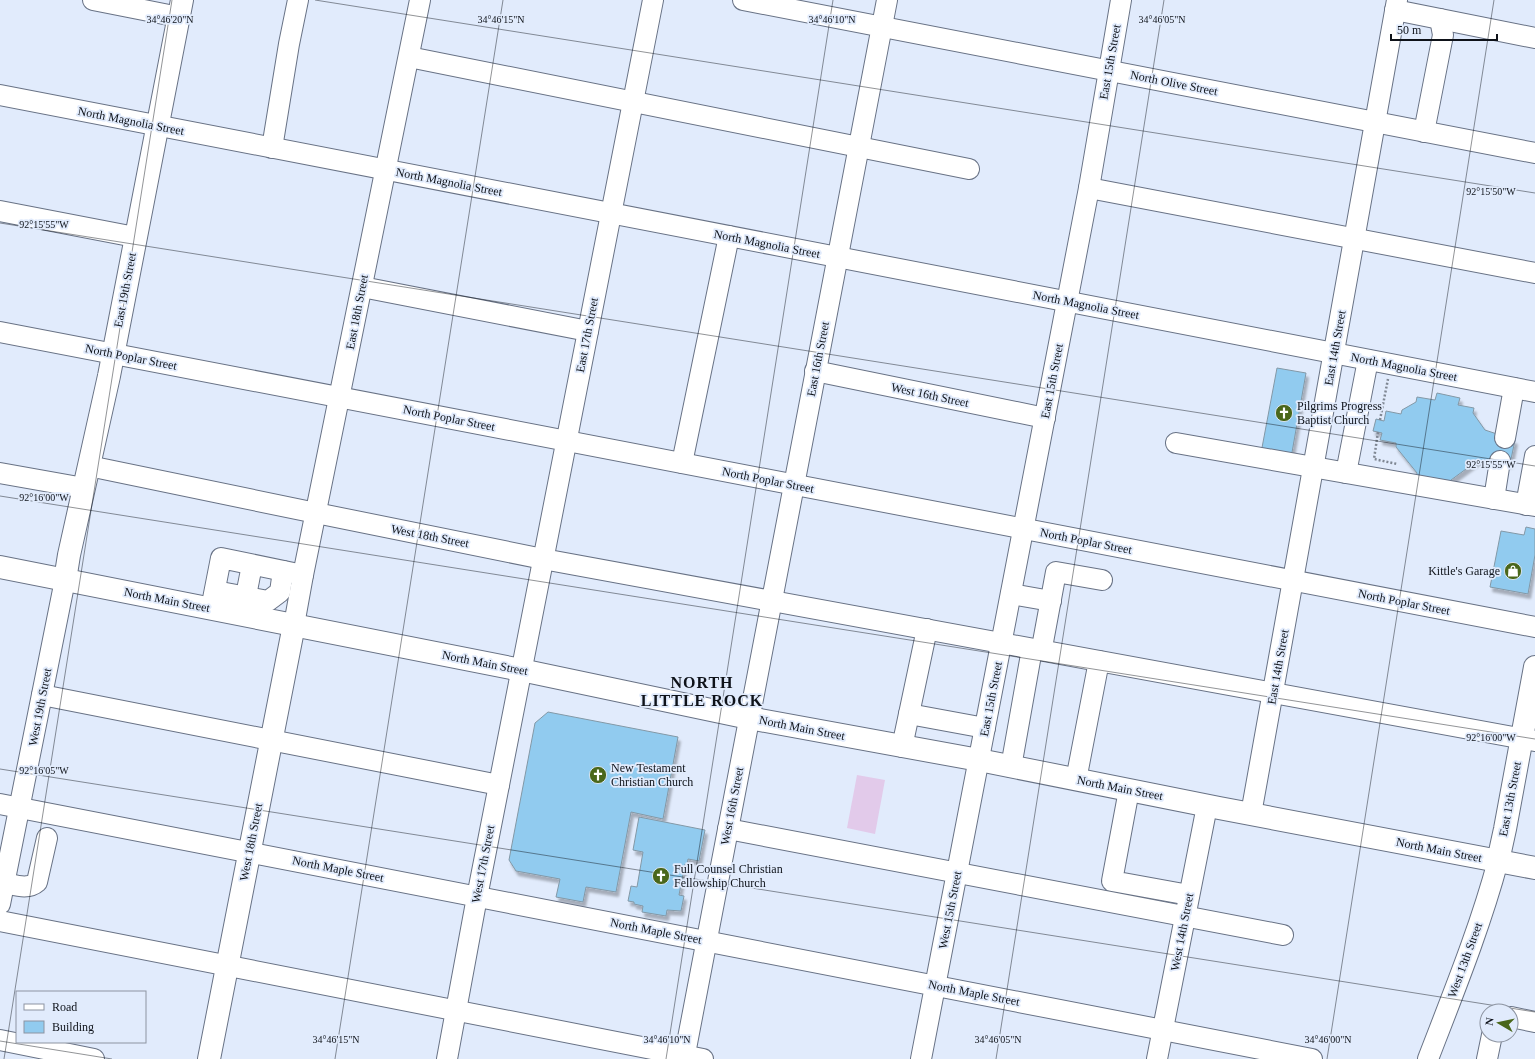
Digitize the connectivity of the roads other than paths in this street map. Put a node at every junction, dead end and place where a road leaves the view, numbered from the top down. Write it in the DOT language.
graph roads {
  1 [pos="93,0"];
  2 [pos="298,0"];
  3 [pos="420,0"];
  4 [pos="654,0"];
  5 [pos="743,0"];
  6 [pos="887,0"];
  7 [pos="1121,0"];
  8 [pos="1396,5"];
  9 [pos="181,9"];
  10 [pos="1440,19"];
  11 [pos="882,27"];
  12 [pos="1535,38"];
  13 [pos="409,56"];
  14 [pos="1109,71"];
  15 [pos="0,95"];
  16 [pos="634,102"];
  17 [pos="1376,122"];
  18 [pos="157,126"];
  19 [pos="1424,132"];
  20 [pos="858,147"];
  21 [pos="272,148"];
  22 [pos="1535,153"];
  23 [pos="969,169"];
  24 [pos="386,170"];
  25 [pos="1090,188"];
  26 [pos="0,211"];
  27 [pos="611,214"];
  28 [pos="729,236"];
  29 [pos="135,237"];
  30 [pos="1355,239"];
  31 [pos="837,257"];
  32 [pos="1535,273"];
  33 [pos="362,287"];
  34 [pos="1067,302"];
  35 [pos="588,331"];
  36 [pos="0,332"];
  37 [pos="1334,353"];
  38 [pos="113,354"];
  39 [pos="1368,360"];
  40 [pos="816,371"];
  41 [pos="1514,388"];
  42 [pos="1535,392"];
  43 [pos="340,397"];
  44 [pos="1045,418"];
  45 [pos="1505,438"];
  46 [pos="566,441"];
  47 [pos="1176,443"];
  48 [pos="1535,456"];
  49 [pos="1500,461"];
  50 [pos="682,463"];
  51 [pos="89,466"];
  52 [pos="1314,467"];
  53 [pos="0,473"];
  54 [pos="1346,473"];
  55 [pos="794,485"];
  56 [pos="84,488"];
  57 [pos="1494,499"];
  58 [pos="1530,506"];
  59 [pos="316,514"];
  60 [pos="1024,529"];
  61 [pos="543,559"];
  62 [pos="252,565"];
  63 [pos="0,567"];
  64 [pos="283,571"];
  65 [pos="303,575"];
  66 [pos="65,580"];
  67 [pos="1102,580"];
  68 [pos="1294,581"];
  69 [pos="1011,594"];
  70 [pos="213,600"];
  71 [pos="772,601"];
  72 [pos="1051,601"];
  73 [pos="244,606"];
  74 [pos="294,625"];
  75 [pos="1535,627"];
  76 [pos="927,630"];
  77 [pos="1002,643"];
  78 [pos="1038,646"];
  79 [pos="1099,661"];
  80 [pos="1535,667"];
  81 [pos="521,670"];
  82 [pos="1274,693"];
  83 [pos="42,695"];
  84 [pos="909,714"];
  85 [pos="749,718"];
  86 [pos="985,728"];
  87 [pos="1528,740"];
  88 [pos="271,741"];
  89 [pos="902,747"];
  90 [pos="979,760"];
  91 [pos="1011,767"];
  92 [pos="1076,780"];
  93 [pos="499,785"];
  94 [pos="1129,790"];
  95 [pos="0,804"];
  96 [pos="1207,806"];
  97 [pos="19,808"];
  98 [pos="1251,814"];
  99 [pos="728,828"];
  100 [pos="47,838"];
  101 [pos="249,852"];
  102 [pos="1498,861"];
  103 [pos="1535,868"];
  104 [pos="957,872"];
  105 [pos="4,883"];
  106 [pos="477,896"];
  107 [pos="1189,896"];
  108 [pos="0,904"];
  109 [pos="1185,916"];
  110 [pos="0,921"];
  111 [pos="1283,935"];
  112 [pos="707,941"];
  113 [pos="227,966"];
  114 [pos="935,986"];
  115 [pos="456,1010"];
  116 [pos="1519,1019"];
  117 [pos="1535,1022"];
  118 [pos="1163,1030"];
  119 [pos="0,1040"];
  120 [pos="1490,1043"];
  121 [pos="691,1058"];
  122 [pos="94,1059"];
  123 [pos="209,1059"];
  124 [pos="447,1059"];
  125 [pos="921,1059"];
  126 [pos="1157,1059"];
  127 [pos="1312,1059"];
  128 [pos="1428,1059"];
  129 [pos="1487,1059"];
  1 -- 9 [label="street"];
  2 -- 21 [label="street"];
  3 -- 13 [label="street, East 18th Street"];
  4 -- 16 [label="street, East 17th Street"];
  5 -- 11 [label="street, North Olive Street"];
  6 -- 11 [label="street, East 16th Street"];
  7 -- 14 [label="street, East 15th Street"];
  8 -- 10 [label="street"];
  8 -- 17 [label="street, East 14th Street"];
  9 -- 18 [label="main road, East 19th Street"];
  10 -- 12 [label="street"];
  10 -- 19 [label="street"];
  11 -- 14 [label="street, North Olive Street"];
  11 -- 20 [label="street, East 16th Street"];
  13 -- 16 [label="street"];
  13 -- 24 [label="street, East 18th Street"];
  14 -- 17 [label="street, North Olive Street"];
  14 -- 25 [label="street, East 15th Street"];
  15 -- 18 [label="street, North Magnolia Street"];
  16 -- 20 [label="street"];
  16 -- 27 [label="street, East 17th Street"];
  17 -- 19 [label="street, North Olive Street"];
  17 -- 30 [label="street, East 14th Street"];
  18 -- 21 [label="street, North Magnolia Street"];
  18 -- 29 [label="main road, East 19th Street"];
  19 -- 22 [label="street, North Olive Street"];
  20 -- 23 [label="street"];
  20 -- 31 [label="street, East 16th Street"];
  21 -- 24 [label="street, North Magnolia Street"];
  24 -- 27 [label="street, North Magnolia Street"];
  24 -- 33 [label="street, East 18th Street"];
  25 -- 30 [label="street"];
  25 -- 34 [label="street, East 15th Street"];
  26 -- 29 [label="street"];
  27 -- 28 [label="street, North Magnolia Street"];
  27 -- 35 [label="street, East 17th Street"];
  28 -- 31 [label="street, North Magnolia Street"];
  28 -- 50 [label="street"];
  29 -- 38 [label="main road, East 19th Street"];
  30 -- 32 [label="street"];
  30 -- 37 [label="street, East 14th Street"];
  31 -- 34 [label="street, North Magnolia Street"];
  31 -- 40 [label="street, East 16th Street"];
  33 -- 35 [label="street"];
  33 -- 43 [label="street, East 18th Street"];
  34 -- 37 [label="street, North Magnolia Street"];
  34 -- 44 [label="street, East 15th Street"];
  35 -- 46 [label="street, East 17th Street"];
  36 -- 38 [label="street, North Poplar Street"];
  37 -- 39 [label="street, North Magnolia Street"];
  37 -- 52 [label="street, East 14th Street"];
  38 -- 43 [label="street, North Poplar Street"];
  38 -- 51 [label="main road, East 19th Street"];
  39 -- 41 [label="street, North Magnolia Street"];
  39 -- 54 [label="street"];
  40 -- 44 [label="street, West 16th Street"];
  40 -- 55 [label="street, East 16th Street"];
  41 -- 42 [label="street, North Magnolia Street"];
  41 -- 45 [label="street"];
  43 -- 46 [label="street, North Poplar Street"];
  43 -- 59 [label="street, East 18th Street"];
  44 -- 60 [label="street, East 15th Street"];
  46 -- 50 [label="street, North Poplar Street"];
  46 -- 61 [label="street, East 17th Street"];
  47 -- 52 [label="street"];
  48 -- 58 [label="street"];
  49 -- 57 [label="street"];
  50 -- 55 [label="street, North Poplar Street"];
  51 -- 56 [label="main road, East 19th Street"];
  51 -- 59 [label="street, West 18th Street"];
  52 -- 54 [label="street"];
  52 -- 68 [label="street, East 14th Street"];
  53 -- 56 [label="street"];
  54 -- 57 [label="street"];
  55 -- 60 [label="street, North Poplar Street"];
  55 -- 71 [label="street, East 16th Street"];
  56 -- 66 [label="main road, East 19th Street"];
  57 -- 58 [label="street"];
  59 -- 61 [label="street, West 18th Street"];
  59 -- 65 [label="street, East 18th Street"];
  60 -- 68 [label="street, North Poplar Street"];
  60 -- 69 [label="street, East 15th Street"];
  61 -- 71 [label="street, West 18th Street"];
  61 -- 81 [label="street, East 17th Street"];
  62 -- 64 [label="street"];
  62 -- 70 [label="street"];
  62 -- 73 [label="street"];
  63 -- 66 [label="main road, North Main Street"];
  64 -- 65 [label="street"];
  64 -- 73 [label="street"];
  65 -- 74 [label="street, East 18th Street"];
  66 -- 70 [label="main road, North Main Street"];
  66 -- 83 [label="street, West 19th Street"];
  67 -- 72 [label="street"];
  68 -- 75 [label="street, North Poplar Street"];
  68 -- 82 [label="street, East 14th Street"];
  69 -- 72 [label="street"];
  69 -- 77 [label="street, East 15th Street"];
  70 -- 73 [label="main road, North Main Street"];
  71 -- 76 [label="street, West 18th Street"];
  71 -- 85 [label="street, East 16th Street"];
  72 -- 78 [label="street"];
  73 -- 74 [label="main road, North Main Street"];
  74 -- 81 [label="main road, North Main Street"];
  74 -- 88 [label="main road, West 18th Street"];
  76 -- 77 [label="street, West 18th Street"];
  76 -- 84 [label="street"];
  77 -- 78 [label="street, West 18th Street"];
  77 -- 86 [label="street, East 15th Street"];
  78 -- 79 [label="street, West 18th Street"];
  78 -- 91 [label="street"];
  79 -- 82 [label="street, West 18th Street"];
  79 -- 92 [label="street"];
  80 -- 87 [label="main road, East 13th Street"];
  81 -- 85 [label="main road, North Main Street"];
  81 -- 93 [label="street, West 17th Street"];
  82 -- 87 [label="street, West 18th Street"];
  82 -- 98 [label="street, East 14th Street"];
  83 -- 88 [label="street"];
  83 -- 97 [label="street, West 19th Street"];
  84 -- 86 [label="street"];
  84 -- 89 [label="street"];
  85 -- 89 [label="main road, North Main Street"];
  85 -- 99 [label="street, West 16th Street"];
  86 -- 90 [label="street, East 15th Street"];
  87 -- 102 [label="main road, East 13th Street"];
  88 -- 93 [label="street"];
  88 -- 101 [label="main road, West 18th Street"];
  89 -- 90 [label="main road, North Main Street"];
  90 -- 91 [label="main road, North Main Street"];
  90 -- 104 [label="street, West 15th Street"];
  91 -- 92 [label="main road, North Main Street"];
  92 -- 94 [label="main road, North Main Street"];
  93 -- 106 [label="street, West 17th Street"];
  94 -- 96 [label="main road, North Main Street"];
  94 -- 107 [label="street"];
  95 -- 97 [label="street, North Maple Street"];
  96 -- 98 [label="main road, North Main Street"];
  96 -- 107 [label="street, West 14th Street"];
  97 -- 101 [label="street, North Maple Street"];
  97 -- 105 [label="street, West 19th Street"];
  98 -- 102 [label="main road, North Main Street"];
  99 -- 104 [label="street"];
  99 -- 112 [label="street, West 16th Street"];
  100 -- 105 [label="street"];
  101 -- 106 [label="street, North Maple Street"];
  101 -- 113 [label="main road, West 18th Street"];
  102 -- 103 [label="main road, North Main Street"];
  102 -- 128 [label="street, West 13th Street"];
  104 -- 109 [label="street"];
  104 -- 114 [label="street, West 15th Street"];
  105 -- 108 [label="street, West 19th Street"];
  106 -- 112 [label="street, North Maple Street"];
  106 -- 115 [label="street, West 17th Street"];
  107 -- 109 [label="street, West 14th Street"];
  109 -- 111 [label="street"];
  109 -- 118 [label="street, West 14th Street"];
  110 -- 113 [label="street"];
  112 -- 114 [label="street, North Maple Street"];
  112 -- 121 [label="street, West 16th Street"];
  113 -- 115 [label="street"];
  113 -- 123 [label="main road, West 18th Street"];
  114 -- 118 [label="street, North Maple Street"];
  114 -- 125 [label="street, West 15th Street"];
  115 -- 121 [label="street"];
  115 -- 124 [label="street, West 17th Street"];
  116 -- 117 [label="street"];
  118 -- 126 [label="street, West 14th Street"];
  118 -- 127 [label="street, North Maple Street"];
  119 -- 122 [label="street"];
  120 -- 129 [label="street"];
}
